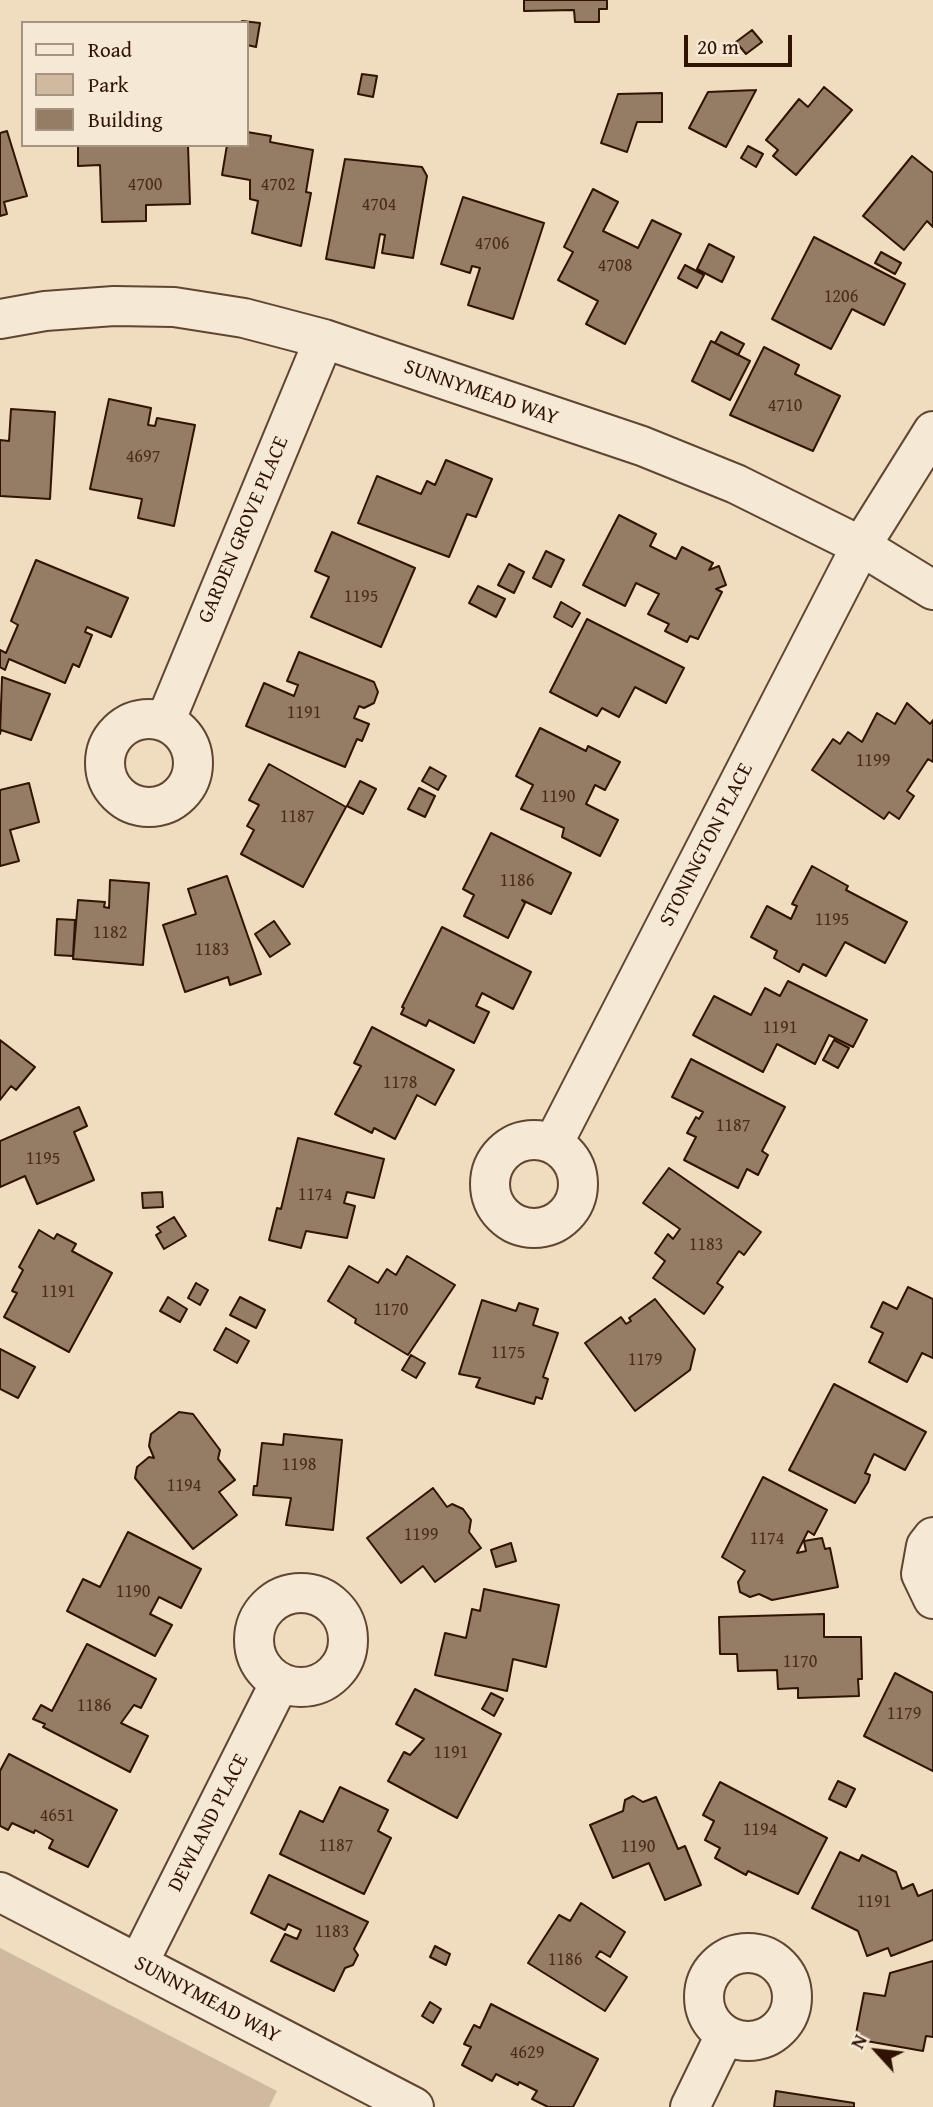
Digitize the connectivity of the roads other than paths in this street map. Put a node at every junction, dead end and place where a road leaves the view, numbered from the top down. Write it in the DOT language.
graph roads {
  1 [pos="0,319"];
  2 [pos="324,339"];
  3 [pos="933,431"];
  4 [pos="861,546"];
  5 [pos="933,590"];
  6 [pos="164,722"];
  7 [pos="553,1144"];
  8 [pos="933,1537"];
  9 [pos="933,1599"];
  10 [pos="280,1682"];
  11 [pos="0,1892"];
  12 [pos="138,1964"];
  13 [pos="725,2035"];
  14 [pos="414,2107"];
  15 [pos="690,2107"];
  1 -- 2 [label="street, SUNNYMEAD WAY"];
  2 -- 4 [label="street, SUNNYMEAD WAY"];
  2 -- 6 [label="street, GARDEN GROVE PLACE"];
  3 -- 4 [label="street, STONINGTON PLACE"];
  4 -- 5 [label="street, SUNNYMEAD WAY"];
  4 -- 7 [label="street, STONINGTON PLACE"];
  8 -- 9 [label="street"];
  10 -- 12 [label="street, DEWLAND PLACE"];
  11 -- 12 [label="street, SUNNYMEAD WAY"];
  12 -- 14 [label="street, SUNNYMEAD WAY"];
  13 -- 15 [label="street"];
}
